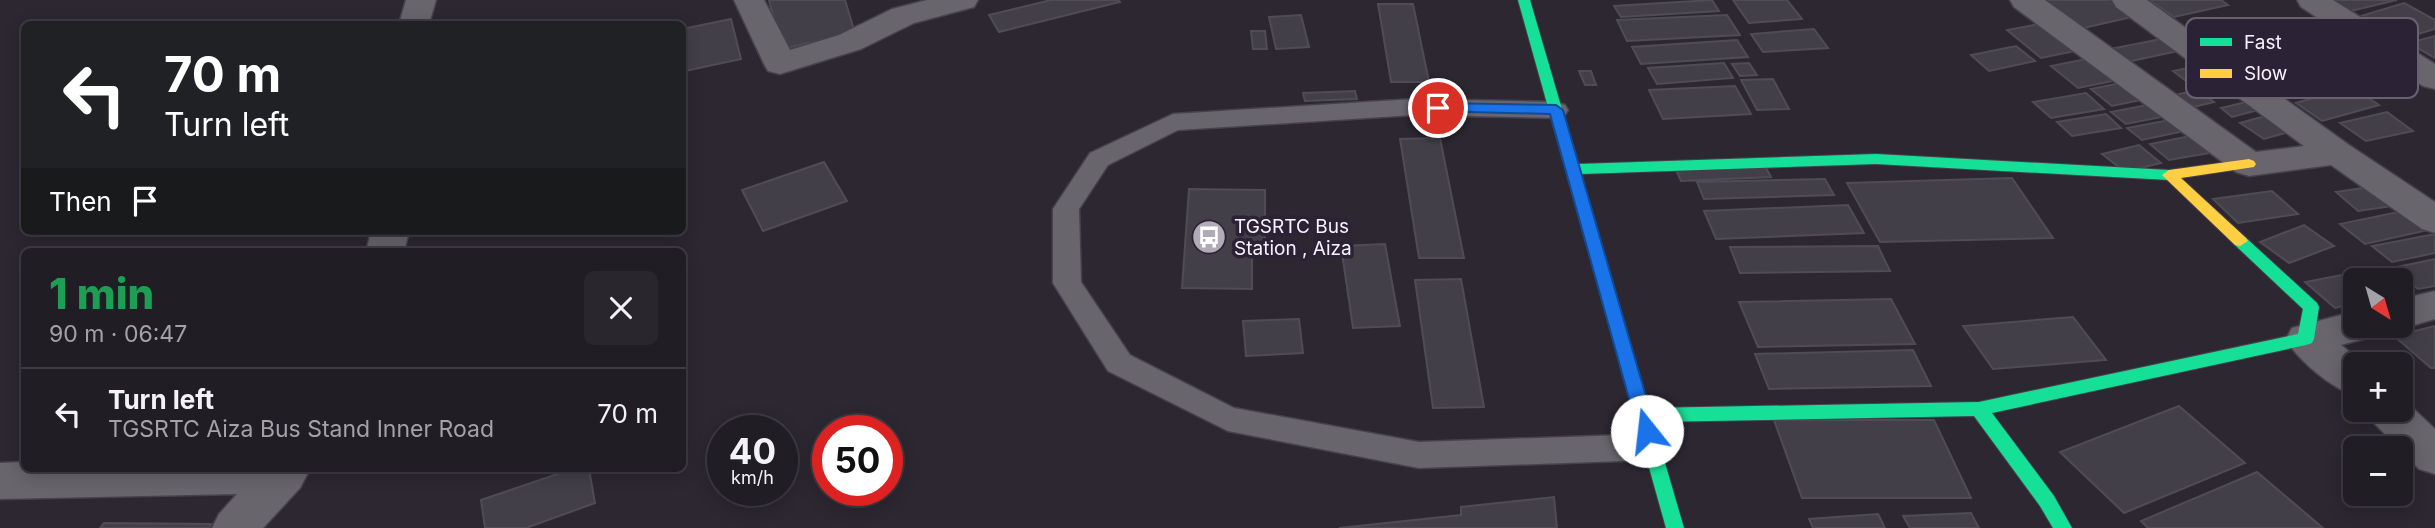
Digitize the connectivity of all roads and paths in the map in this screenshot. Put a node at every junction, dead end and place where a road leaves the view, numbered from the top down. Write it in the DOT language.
graph roads {
  1 [pos="421,0"];
  2 [pos="749,0"];
  3 [pos="963,0"];
  4 [pos="1524,0"];
  5 [pos="2025,0"];
  6 [pos="2127,0"];
  7 [pos="2312,0"];
  8 [pos="2340,18"];
  9 [pos="415,21"];
  10 [pos="2186,43"];
  11 [pos="2418,68"];
  12 [pos="2435,79"];
  13 [pos="2262,98"];
  14 [pos="1556,110"];
  15 [pos="2337,153"];
  16 [pos="2249,164"];
  17 [pos="1572,169"];
  18 [pos="2169,175"];
  19 [pos="2435,220"];
  20 [pos="2435,305"];
  21 [pos="2413,311"];
  22 [pos="2343,330"];
  23 [pos="2306,339"];
  24 [pos="2343,369"];
  25 [pos="1979,409"];
  26 [pos="1642,415"];
  27 [pos="2401,422"];
  28 [pos="1651,447"];
  29 [pos="2435,456"];
  30 [pos="286,472"];
  31 [pos="0,481"];
  32 [pos="235,528"];
  33 [pos="1675,528"];
  34 [pos="2063,528"];
  1 -- 9 [label="street"];
  2 -- 3 [label="street"];
  4 -- 14 [label="street"];
  5 -- 16 [label="street"];
  6 -- 10 [label="street"];
  7 -- 8 [label="street"];
  11 -- 12 [label="street"];
  13 -- 15 [label="street"];
  14 -- 17 [label="street"];
  14 -- 28 [label="lane"];
  15 -- 16 [label="street"];
  15 -- 19 [label="street"];
  16 -- 18 [label="street"];
  17 -- 18 [label="street"];
  17 -- 26 [label="street"];
  18 -- 23 [label="street"];
  20 -- 21 [label="street"];
  22 -- 23 [label="street"];
  23 -- 24 [label="street"];
  23 -- 25 [label="street"];
  25 -- 26 [label="street"];
  25 -- 34 [label="street"];
  26 -- 28 [label="street"];
  27 -- 29 [label="street"];
  28 -- 33 [label="street"];
  30 -- 31 [label="street"];
  30 -- 32 [label="street"];
}
